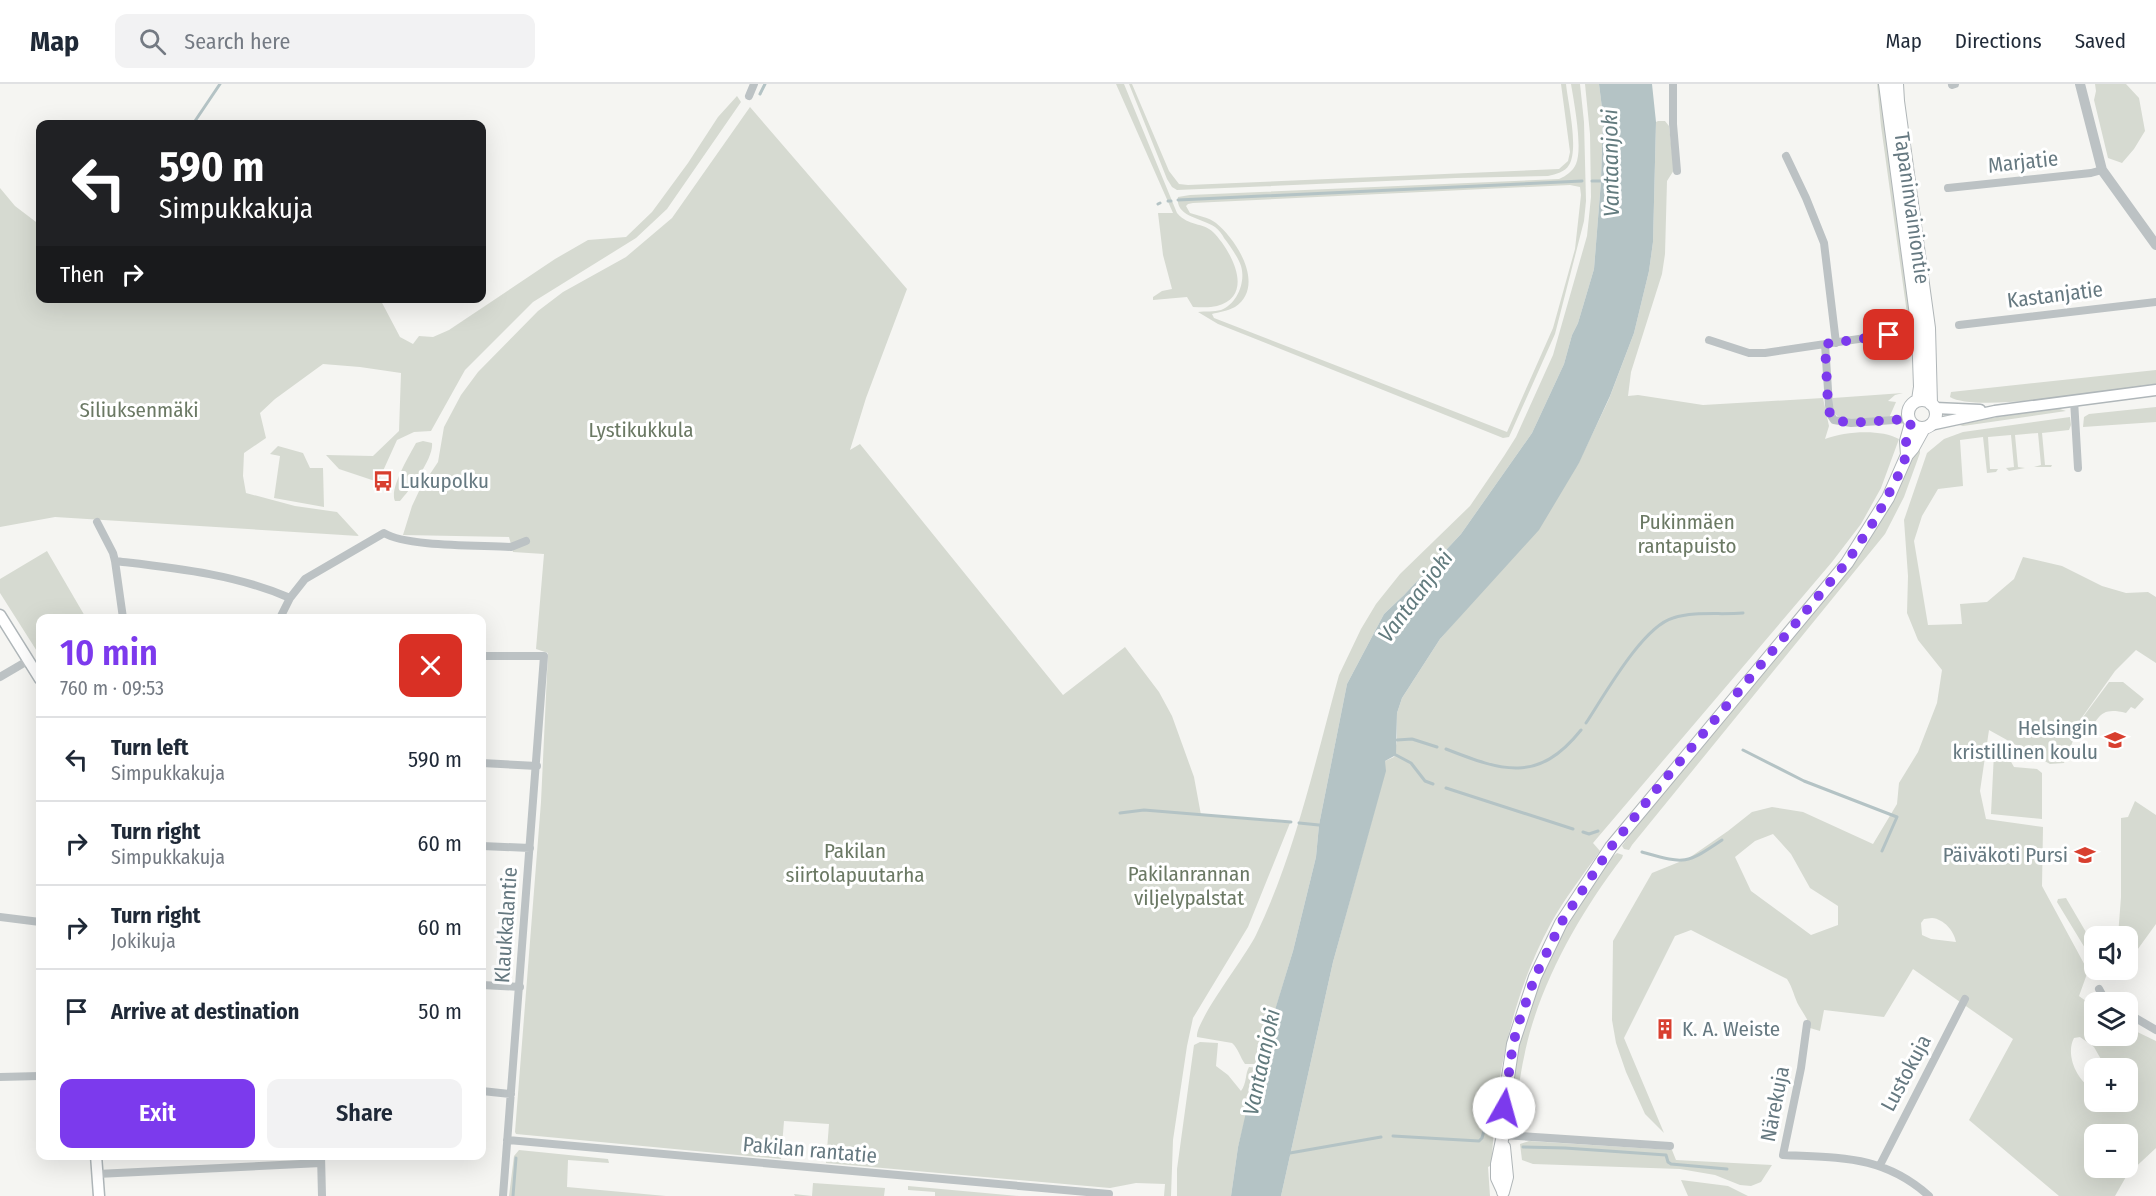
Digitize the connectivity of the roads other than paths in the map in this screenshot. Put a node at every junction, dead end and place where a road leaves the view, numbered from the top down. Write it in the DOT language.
graph roads {
  1 [pos="754,84"];
  2 [pos="1673,84"];
  3 [pos="1886,84"];
  4 [pos="1897,84"];
  5 [pos="2080,84"];
  6 [pos="749,96"];
  7 [pos="1786,156"];
  8 [pos="2102,170"];
  9 [pos="1677,171"];
  10 [pos="1948,188"];
  11 [pos="2156,245"];
  12 [pos="2156,302"];
  13 [pos="1959,325"];
  14 [pos="1899,333"];
  15 [pos="1709,340"];
  16 [pos="1836,343"];
  17 [pos="1825,344"];
  18 [pos="2156,390"];
  19 [pos="2074,399"];
  20 [pos="1918,400"];
  21 [pos="1933,406"];
  22 [pos="1995,411"];
  23 [pos="1910,421"];
  24 [pos="1927,427"];
  25 [pos="1907,454"];
  26 [pos="2078,468"];
  27 [pos="97,522"];
  28 [pos="526,541"];
  29 [pos="115,561"];
  30 [pos="290,598"];
  31 [pos="122,614"];
  32 [pos="282,614"];
  33 [pos="0,615"];
  34 [pos="486,656"];
  35 [pos="29,660"];
  36 [pos="36,672"];
  37 [pos="0,677"];
  38 [pos="486,763"];
  39 [pos="537,766"];
  40 [pos="486,846"];
  41 [pos="530,848"];
  42 [pos="0,917"];
  43 [pos="36,922"];
  44 [pos="486,985"];
  45 [pos="520,987"];
  46 [pos="2098,989"];
  47 [pos="2100,992"];
  48 [pos="1965,999"];
  49 [pos="2138,1019"];
  50 [pos="1807,1024"];
  51 [pos="2156,1030"];
  52 [pos="36,1076"];
  53 [pos="0,1077"];
  54 [pos="486,1091"];
  55 [pos="511,1094"];
  56 [pos="1503,1136"];
  57 [pos="507,1140"];
  58 [pos="1670,1146"];
  59 [pos="96,1160"];
  60 [pos="306,1160"];
  61 [pos="321,1160"];
  62 [pos="1880,1165"];
  63 [pos="97,1174"];
  64 [pos="1109,1194"];
  65 [pos="1503,1194"];
  66 [pos="99,1196"];
  67 [pos="322,1196"];
  68 [pos="503,1196"];
  69 [pos="1929,1196"];
  1 -- 6 [label="street"];
  2 -- 9 [label="street"];
  3 -- 20 [label="main road, Tapaninvainiontie"];
  4 -- 21 [label="main road, Tapaninvainiontie"];
  5 -- 8 [label="street"];
  7 -- 16 [label="street"];
  8 -- 10 [label="street, Marjatie"];
  8 -- 11 [label="street"];
  12 -- 13 [label="street, Kastanjatie"];
  14 -- 16 [label="street"];
  15 -- 17 [label="street"];
  16 -- 17 [label="street"];
  17 -- 23 [label="street"];
  18 -- 19 [label="main road"];
  19 -- 22 [label="main road"];
  19 -- 26 [label="street"];
  20 -- 21 [label="main road"];
  20 -- 23 [label="main road"];
  21 -- 22 [label="main road"];
  21 -- 24 [label="main road"];
  22 -- 24 [label="main road"];
  23 -- 24 [label="main road"];
  23 -- 25 [label="main road"];
  24 -- 25 [label="main road"];
  25 -- 56 [label="main road"];
  27 -- 29 [label="street"];
  28 -- 30 [label="street"];
  29 -- 30 [label="street"];
  29 -- 31 [label="street"];
  30 -- 32 [label="street"];
  33 -- 35 [label="main road"];
  34 -- 39 [label="street, Klaukkalantie"];
  35 -- 36 [label="main road"];
  35 -- 37 [label="street"];
  38 -- 39 [label="street"];
  39 -- 41 [label="street, Klaukkalantie"];
  40 -- 41 [label="street"];
  41 -- 45 [label="street, Klaukkalantie"];
  42 -- 43 [label="street"];
  44 -- 45 [label="street"];
  45 -- 55 [label="street, Klaukkalantie"];
  46 -- 47 [label="street"];
  48 -- 62 [label="street, Lustokuja"];
  49 -- 51 [label="street"];
  50 -- 62 [label="street, Närekuja"];
  52 -- 53 [label="street"];
  54 -- 55 [label="street"];
  55 -- 57 [label="street, Klaukkalantie"];
  56 -- 58 [label="street"];
  56 -- 65 [label="main road"];
  57 -- 64 [label="street, Pakilan rantatie"];
  57 -- 68 [label="street, Klaukkalantie"];
  59 -- 63 [label="main road"];
  60 -- 63 [label="street"];
  61 -- 67 [label="street"];
  62 -- 69 [label="street"];
  63 -- 66 [label="main road"];
}
